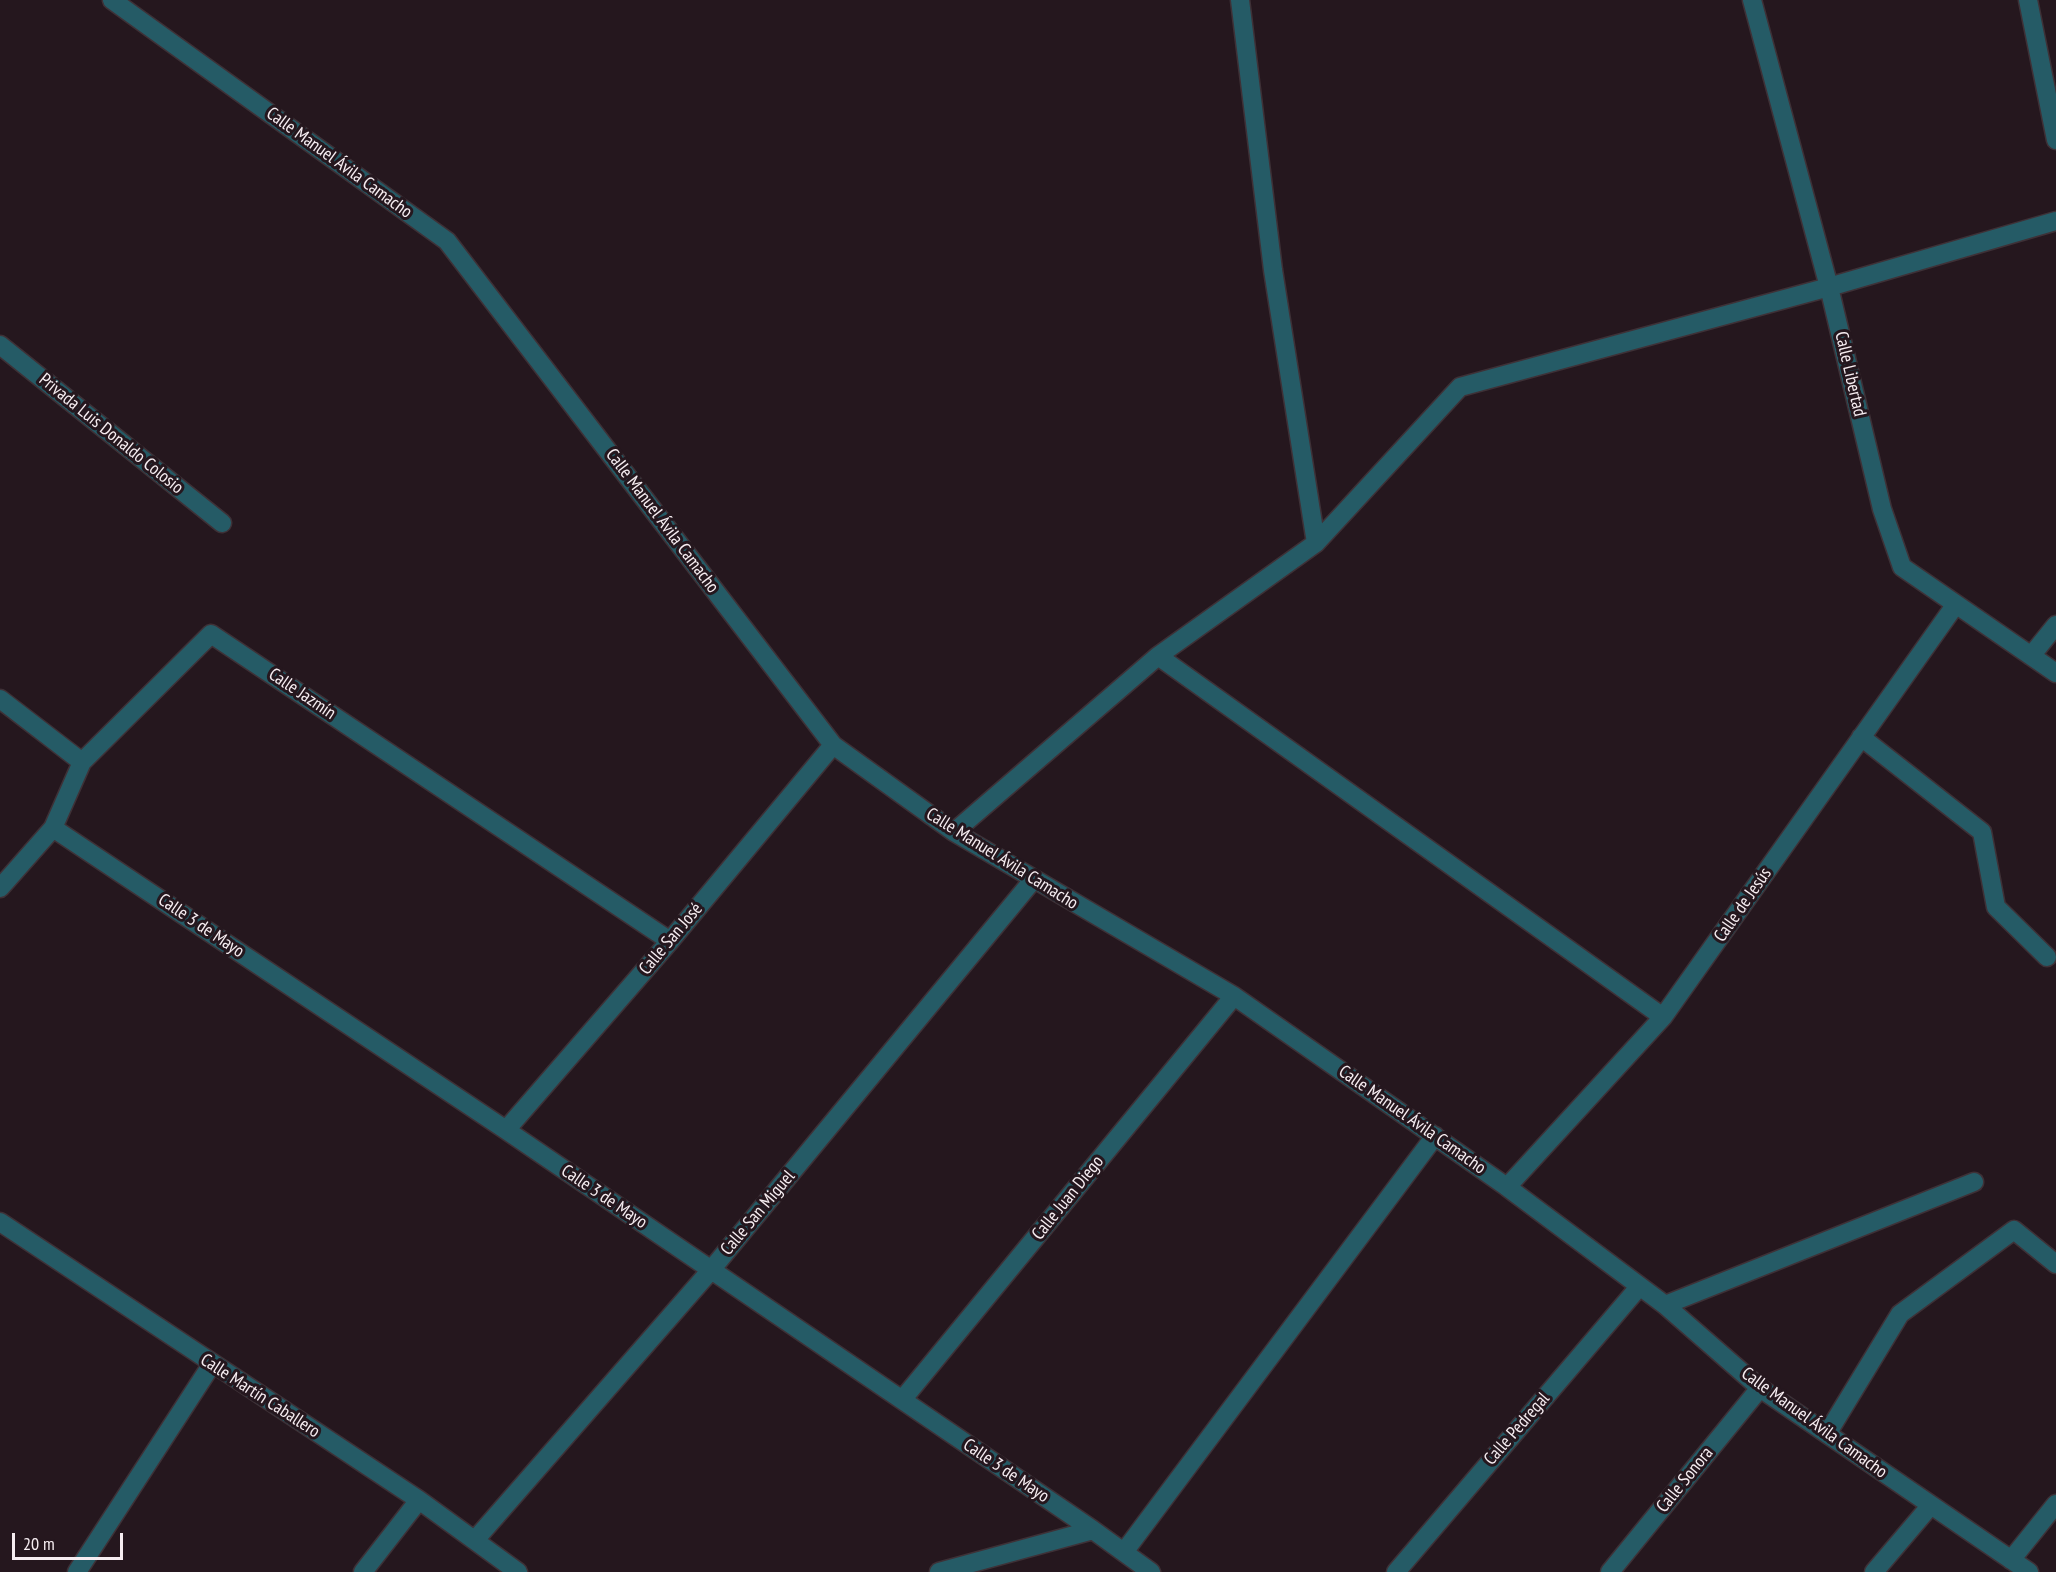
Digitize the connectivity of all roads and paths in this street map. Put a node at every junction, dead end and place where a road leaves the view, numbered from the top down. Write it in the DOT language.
graph roads {
  1 [pos="112,0"];
  2 [pos="1240,0"];
  3 [pos="1752,0"];
  4 [pos="2028,0"];
  5 [pos="2056,140"];
  6 [pos="2056,221"];
  7 [pos="1829,287"];
  8 [pos="0,345"];
  9 [pos="222,523"];
  10 [pos="1316,543"];
  11 [pos="1956,604"];
  12 [pos="2056,625"];
  13 [pos="1158,656"];
  14 [pos="2031,656"];
  15 [pos="2056,673"];
  16 [pos="0,699"];
  17 [pos="1862,738"];
  18 [pos="833,745"];
  19 [pos="82,762"];
  20 [pos="53,828"];
  21 [pos="954,832"];
  22 [pos="1033,880"];
  23 [pos="0,888"];
  24 [pos="670,941"];
  25 [pos="2046,957"];
  26 [pos="1234,996"];
  27 [pos="1663,1017"];
  28 [pos="506,1130"];
  29 [pos="1435,1136"];
  30 [pos="1974,1182"];
  31 [pos="1507,1187"];
  32 [pos="0,1222"];
  33 [pos="2056,1264"];
  34 [pos="711,1270"];
  35 [pos="1639,1287"];
  36 [pos="1665,1305"];
  37 [pos="212,1364"];
  38 [pos="1760,1388"];
  39 [pos="902,1400"];
  40 [pos="1827,1434"];
  41 [pos="419,1500"];
  42 [pos="2056,1504"];
  43 [pos="1931,1505"];
  44 [pos="1093,1530"];
  45 [pos="475,1540"];
  46 [pos="1124,1552"];
  47 [pos="2011,1560"];
  48 [pos="77,1572"];
  49 [pos="363,1572"];
  50 [pos="518,1572"];
  51 [pos="939,1572"];
  52 [pos="1151,1572"];
  53 [pos="1396,1572"];
  54 [pos="1610,1572"];
  55 [pos="1874,1572"];
  56 [pos="2029,1572"];
  1 -- 18 [label="street, Calle Manuel Ávila Camacho"];
  2 -- 10 [label="street"];
  3 -- 7 [label="street, Calle Libertad"];
  4 -- 5 [label="street"];
  6 -- 7 [label="street"];
  7 -- 10 [label="street"];
  7 -- 11 [label="street, Calle Libertad"];
  8 -- 9 [label="street, Privada Luis Donaldo Colosio"];
  10 -- 13 [label="street"];
  11 -- 14 [label="street, Calle Libertad"];
  11 -- 17 [label="street, Calle de Jesús"];
  12 -- 14 [label="street"];
  13 -- 21 [label="street"];
  13 -- 27 [label="street"];
  14 -- 15 [label="street, Calle Libertad"];
  16 -- 19 [label="street"];
  17 -- 25 [label="street"];
  17 -- 27 [label="street, Calle de Jesús"];
  18 -- 21 [label="street, Calle Manuel Ávila Camacho"];
  18 -- 24 [label="street, Calle San José"];
  19 -- 20 [label="street, Calle Jazmín"];
  19 -- 24 [label="street, Calle Jazmín"];
  20 -- 23 [label="street, Calle Jazmín"];
  20 -- 28 [label="street, Calle 3 de Mayo"];
  21 -- 22 [label="street, Calle Manuel Ávila Camacho"];
  22 -- 26 [label="street, Calle Manuel Ávila Camacho"];
  22 -- 34 [label="street, Calle San Miguel"];
  24 -- 28 [label="street, Calle San José"];
  26 -- 29 [label="street, Calle Manuel Ávila Camacho"];
  26 -- 39 [label="street, Calle Juan Diego"];
  27 -- 31 [label="street, Calle de Jesús"];
  28 -- 34 [label="street, Calle 3 de Mayo"];
  29 -- 31 [label="street, Calle Manuel Ávila Camacho"];
  29 -- 46 [label="street"];
  30 -- 36 [label="street"];
  31 -- 35 [label="street, Calle Manuel Ávila Camacho"];
  32 -- 37 [label="street, Calle Martín Caballero"];
  33 -- 40 [label="street"];
  34 -- 39 [label="street, Calle 3 de Mayo"];
  34 -- 45 [label="street, Calle San Miguel"];
  35 -- 36 [label="street, Calle Manuel Ávila Camacho"];
  35 -- 53 [label="street, Calle Pedregal"];
  36 -- 38 [label="street, Calle Manuel Ávila Camacho"];
  37 -- 41 [label="street, Calle Martín Caballero"];
  37 -- 48 [label="street"];
  38 -- 40 [label="street, Calle Manuel Ávila Camacho"];
  38 -- 54 [label="street, Calle Sonora"];
  39 -- 44 [label="street, Calle 3 de Mayo"];
  40 -- 43 [label="street, Calle Manuel Ávila Camacho"];
  41 -- 45 [label="street, Calle Martín Caballero"];
  41 -- 49 [label="street"];
  42 -- 47 [label="street"];
  43 -- 47 [label="street, Calle Manuel Ávila Camacho"];
  43 -- 55 [label="street"];
  44 -- 46 [label="street, Calle 3 de Mayo"];
  44 -- 51 [label="street"];
  45 -- 50 [label="street, Calle Martín Caballero"];
  46 -- 52 [label="street, Calle 3 de Mayo"];
  47 -- 56 [label="street, Calle Manuel Ávila Camacho"];
}
